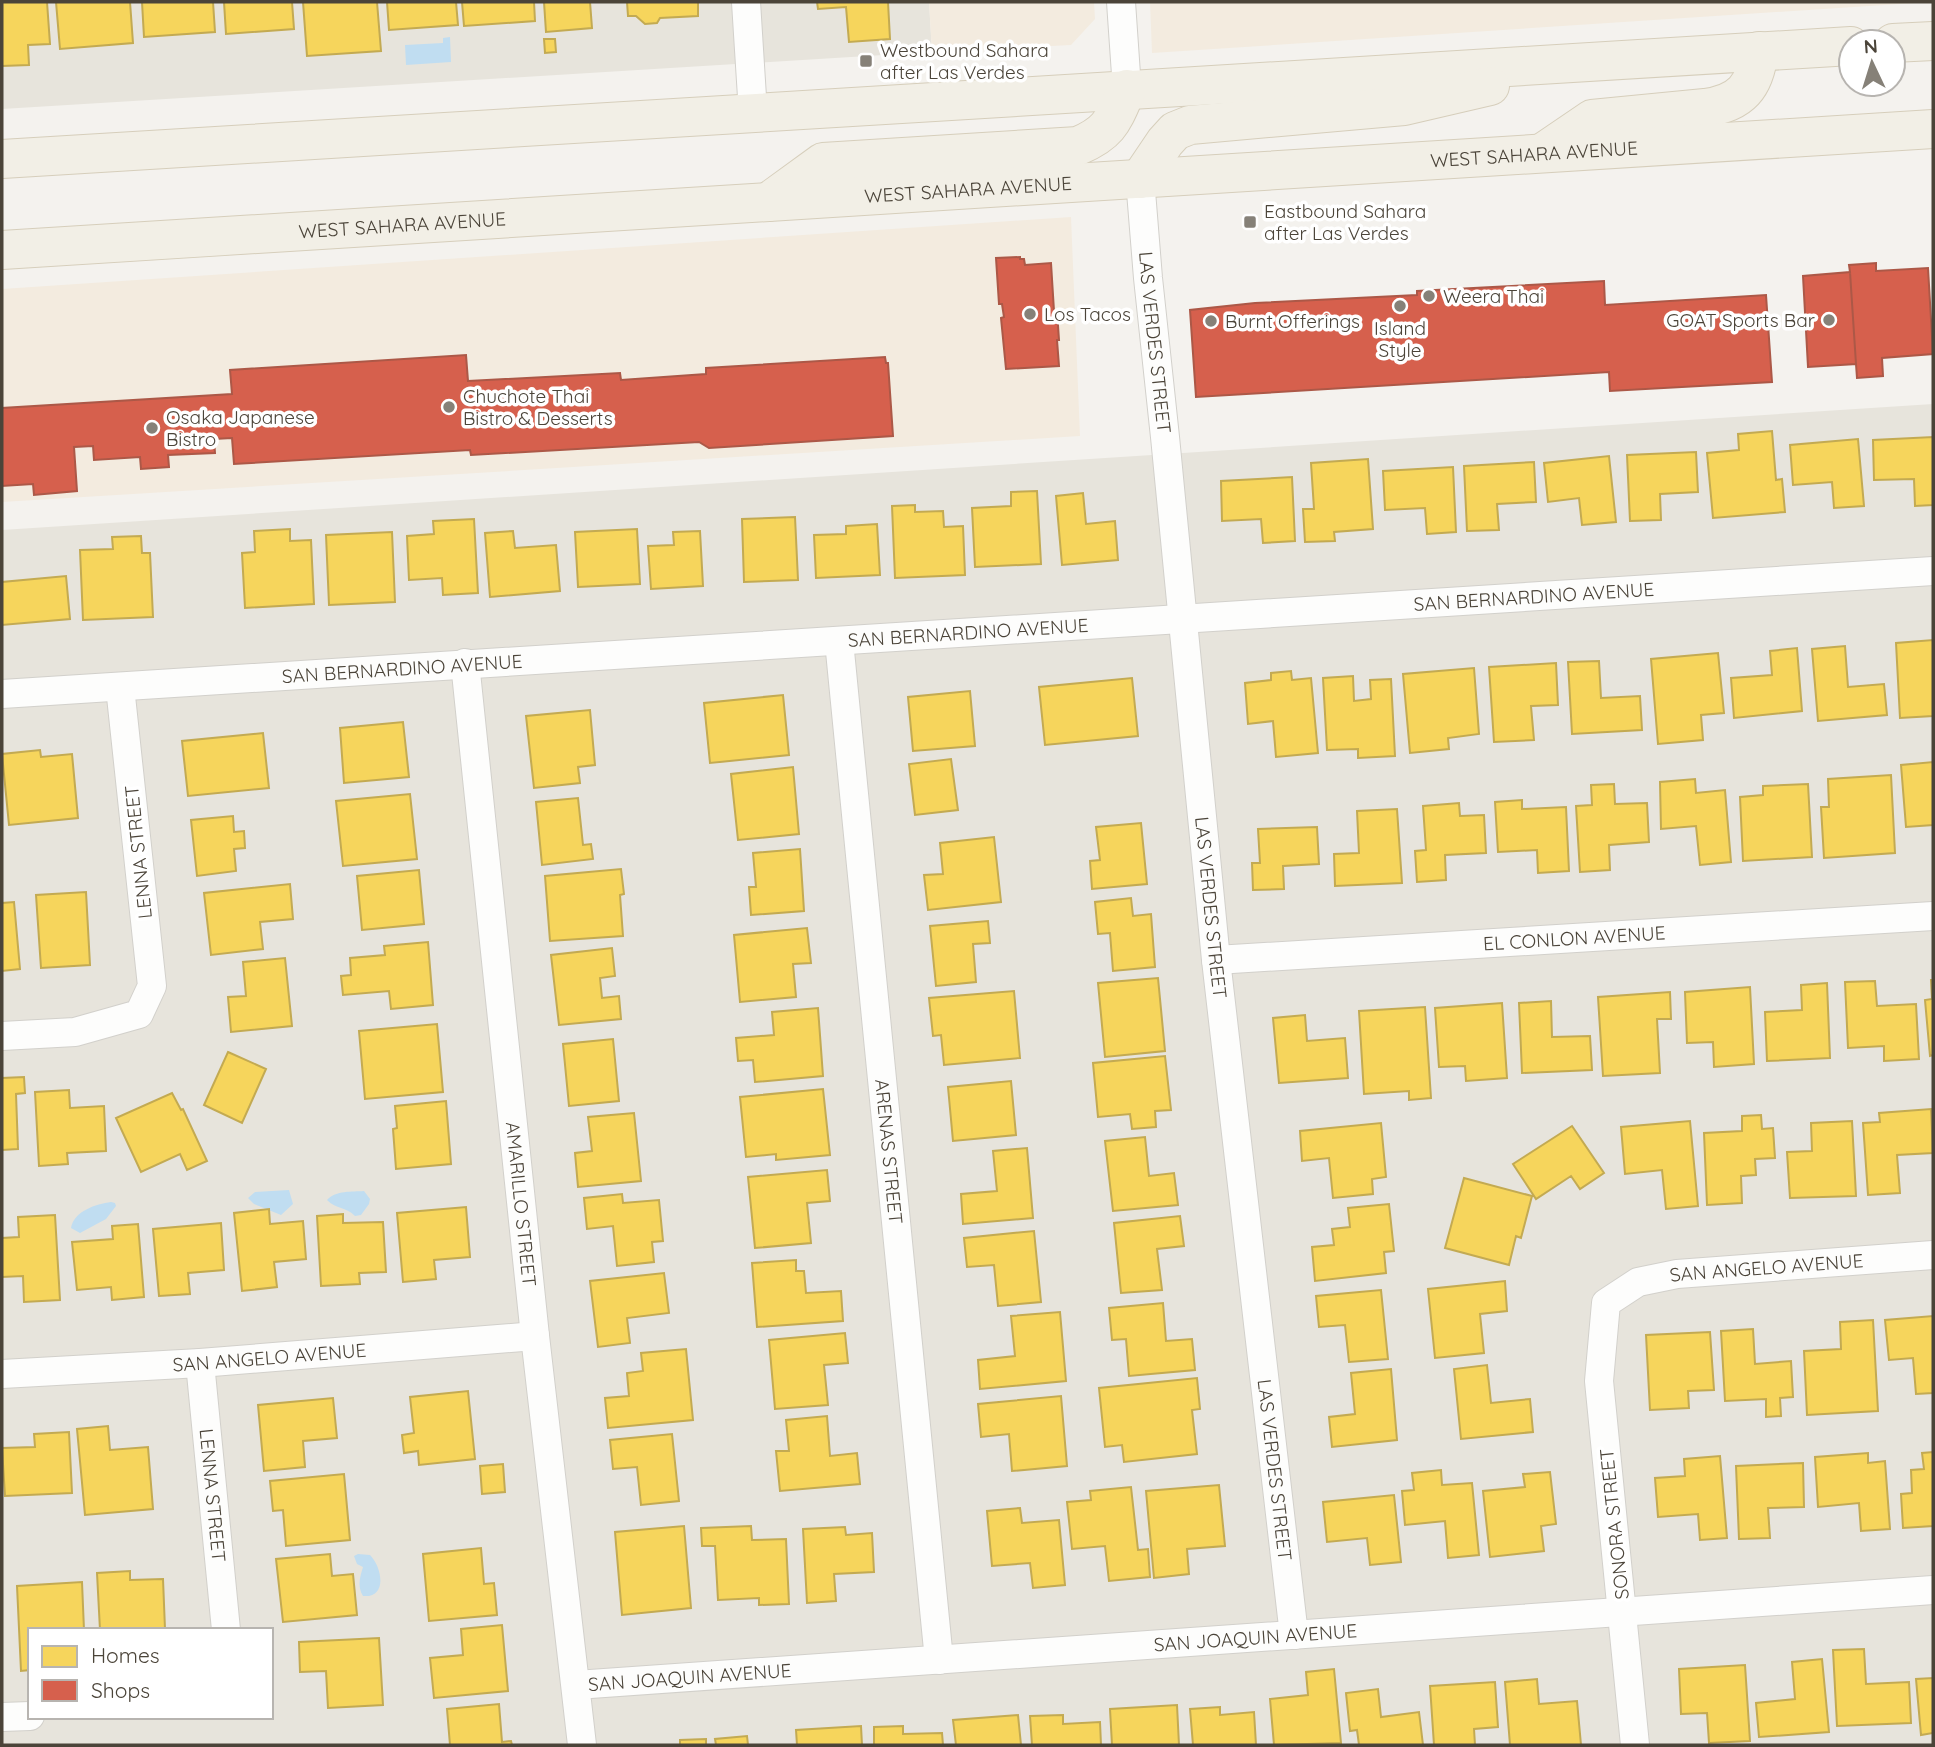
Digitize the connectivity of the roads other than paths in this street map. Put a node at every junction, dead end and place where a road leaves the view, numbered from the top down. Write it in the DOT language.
graph roads {
  1 [pos="746,2"];
  2 [pos="1121,2"];
  3 [pos="1933,41"];
  4 [pos="1907,42"];
  5 [pos="1837,47"];
  6 [pos="1759,51"];
  7 [pos="1593,61"];
  8 [pos="1127,89"];
  9 [pos="753,113"];
  10 [pos="1933,129"];
  11 [pos="1540,154"];
  12 [pos="2,159"];
  13 [pos="1140,179"];
  14 [pos="768,202"];
  15 [pos="2,250"];
  16 [pos="1933,571"];
  17 [pos="1182,618"];
  18 [pos="839,640"];
  19 [pos="466,663"];
  20 [pos="120,687"];
  21 [pos="2,694"];
  22 [pos="1933,916"];
  23 [pos="1216,960"];
  24 [pos="2,1036"];
  25 [pos="1933,1255"];
  26 [pos="1606,1303"];
  27 [pos="536,1336"];
  28 [pos="200,1363"];
  29 [pos="2,1374"];
  30 [pos="1933,1590"];
  31 [pos="1622,1612"];
  32 [pos="226,1628"];
  33 [pos="1294,1635"];
  34 [pos="940,1660"];
  35 [pos="576,1685"];
  36 [pos="28,1716"];
  37 [pos="2,1717"];
  38 [pos="582,1745"];
  39 [pos="1635,1745"];
  1 -- 9 [label="street"];
  2 -- 8 [label="street"];
  3 -- 4 [label="main road"];
  5 -- 6 [label="main road"];
  6 -- 7 [label="main road"];
  6 -- 11 [label="main road"];
  7 -- 8 [label="main road"];
  7 -- 13 [label="main road"];
  8 -- 9 [label="main road"];
  8 -- 14 [label="main road"];
  9 -- 12 [label="main road"];
  10 -- 11 [label="main road, WEST SAHARA AVENUE"];
  11 -- 13 [label="main road, WEST SAHARA AVENUE"];
  13 -- 14 [label="main road, WEST SAHARA AVENUE"];
  13 -- 17 [label="street, LAS VERDES STREET"];
  14 -- 15 [label="main road, WEST SAHARA AVENUE"];
  16 -- 17 [label="street, SAN BERNARDINO AVENUE"];
  17 -- 18 [label="street, SAN BERNARDINO AVENUE"];
  17 -- 23 [label="street, LAS VERDES STREET"];
  18 -- 19 [label="street, SAN BERNARDINO AVENUE"];
  18 -- 34 [label="street, ARENAS STREET"];
  19 -- 20 [label="street, SAN BERNARDINO AVENUE"];
  19 -- 27 [label="street, AMARILLO STREET"];
  20 -- 21 [label="street, SAN BERNARDINO AVENUE"];
  20 -- 24 [label="street, LENNA STREET"];
  22 -- 23 [label="street, EL CONLON AVENUE"];
  23 -- 33 [label="street, LAS VERDES STREET"];
  25 -- 26 [label="street, SAN ANGELO AVENUE"];
  26 -- 31 [label="street, SONORA STREET"];
  27 -- 28 [label="street, SAN ANGELO AVENUE"];
  27 -- 35 [label="street, AMARILLO STREET"];
  28 -- 29 [label="street, SAN ANGELO AVENUE"];
  28 -- 32 [label="street, LENNA STREET"];
  30 -- 31 [label="street, SAN JOAQUIN AVENUE"];
  31 -- 33 [label="street, SAN JOAQUIN AVENUE"];
  31 -- 39 [label="street, SONORA STREET"];
  33 -- 34 [label="street, SAN JOAQUIN AVENUE"];
  34 -- 35 [label="street, SAN JOAQUIN AVENUE"];
  35 -- 38 [label="street, AMARILLO STREET"];
  36 -- 37 [label="street"];
}
